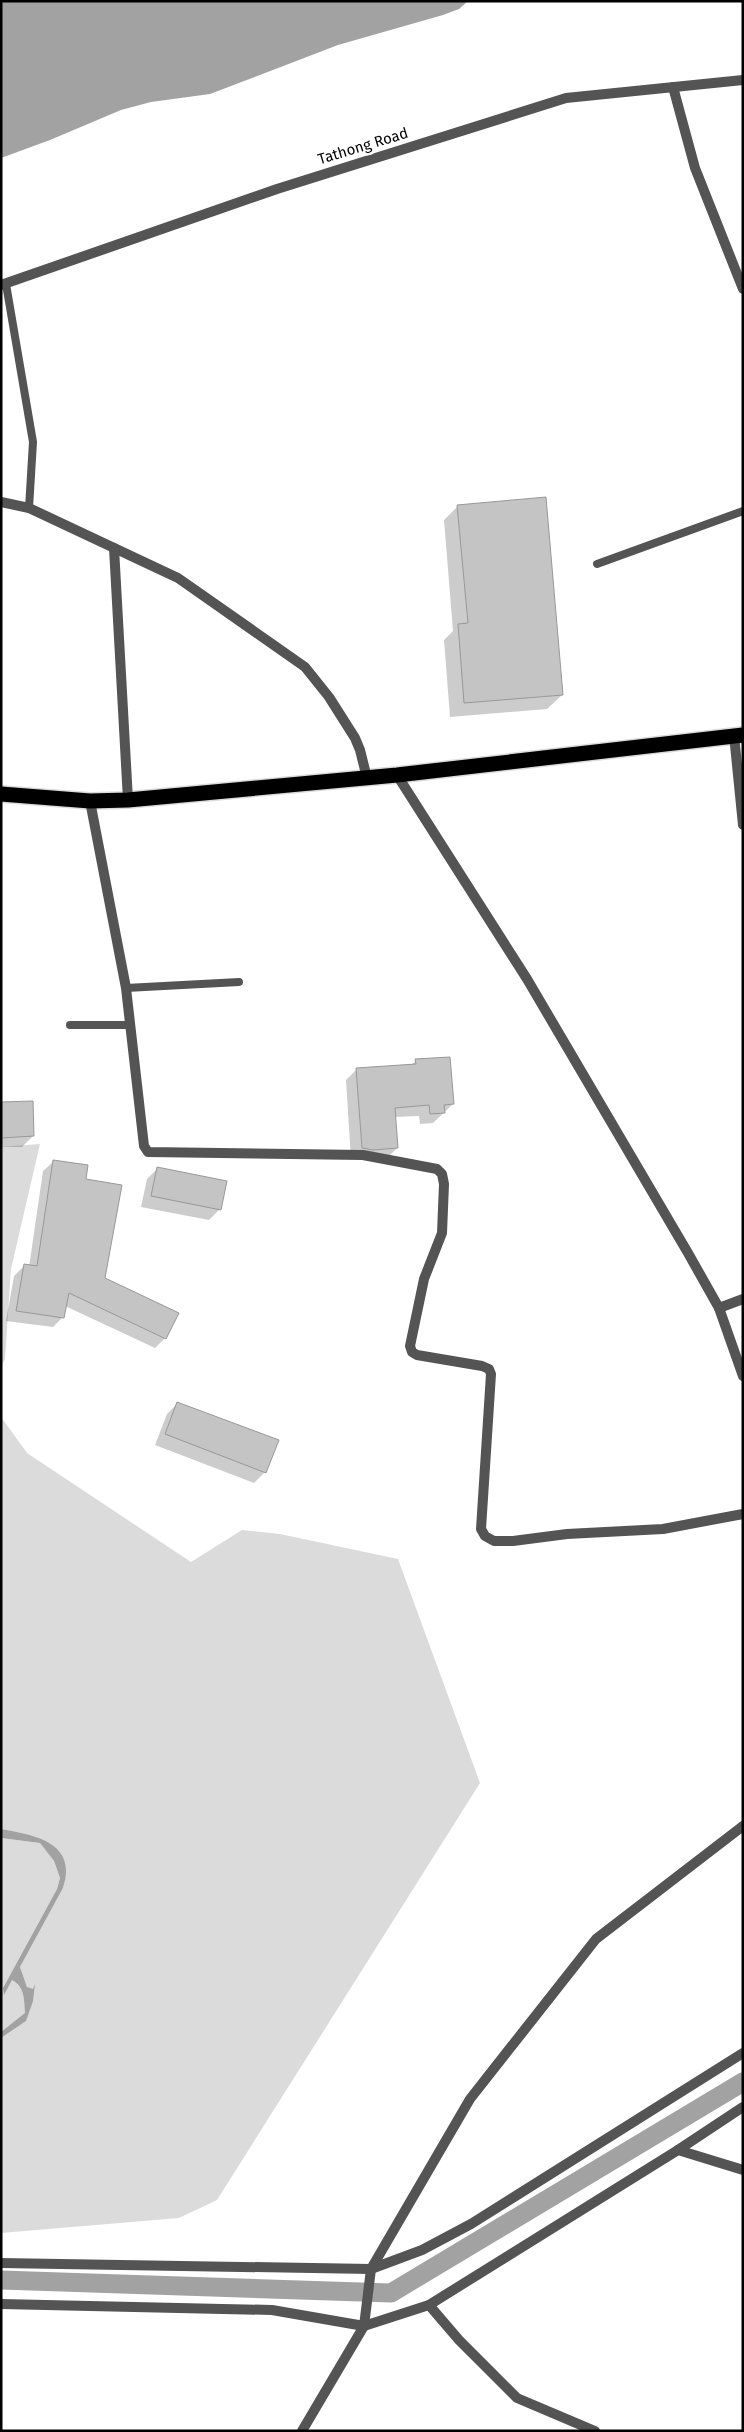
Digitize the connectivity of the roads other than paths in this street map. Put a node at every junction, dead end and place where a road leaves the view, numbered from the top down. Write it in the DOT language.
graph roads {
  1 [pos="743,80"];
  2 [pos="673,87"];
  3 [pos="4,284"];
  4 [pos="743,289"];
  5 [pos="1,502"];
  6 [pos="29,508"];
  7 [pos="743,511"];
  8 [pos="114,548"];
  9 [pos="597,564"];
  10 [pos="738,735"];
  11 [pos="397,775"];
  12 [pos="368,778"];
  13 [pos="1,794"];
  14 [pos="128,800"];
  15 [pos="90,801"];
  16 [pos="743,824"];
  17 [pos="239,982"];
  18 [pos="126,988"];
  19 [pos="70,1025"];
  20 [pos="131,1025"];
  21 [pos="743,1300"];
  22 [pos="718,1308"];
  23 [pos="743,1376"];
  24 [pos="743,1514"];
  25 [pos="743,1826"];
  26 [pos="743,2053"];
  27 [pos="743,2107"];
  28 [pos="678,2150"];
  29 [pos="743,2170"];
  30 [pos="1,2263"];
  31 [pos="371,2269"];
  32 [pos="1,2304"];
  33 [pos="429,2305"];
  34 [pos="364,2326"];
  35 [pos="302,2431"];
  36 [pos="595,2431"];
  1 -- 2 [label="street, Tathong Road"];
  2 -- 3 [label="street, Tathong Road"];
  2 -- 4 [label="street"];
  3 -- 6 [label="lane"];
  5 -- 6 [label="street"];
  6 -- 8 [label="street"];
  7 -- 9 [label="lane"];
  8 -- 12 [label="street"];
  8 -- 14 [label="street"];
  10 -- 11 [label="highway"];
  10 -- 16 [label="street"];
  11 -- 12 [label="highway"];
  11 -- 22 [label="street"];
  12 -- 14 [label="highway"];
  13 -- 15 [label="highway"];
  14 -- 15 [label="highway"];
  15 -- 18 [label="street"];
  17 -- 18 [label="lane"];
  18 -- 20 [label="street"];
  19 -- 20 [label="lane"];
  20 -- 24 [label="street"];
  21 -- 22 [label="street"];
  22 -- 23 [label="street"];
  25 -- 31 [label="street"];
  26 -- 31 [label="street"];
  27 -- 28 [label="street"];
  28 -- 29 [label="street"];
  28 -- 33 [label="street"];
  30 -- 31 [label="street"];
  31 -- 34 [label="street"];
  32 -- 34 [label="street"];
  33 -- 34 [label="street"];
  33 -- 36 [label="street"];
  34 -- 35 [label="street"];
}
